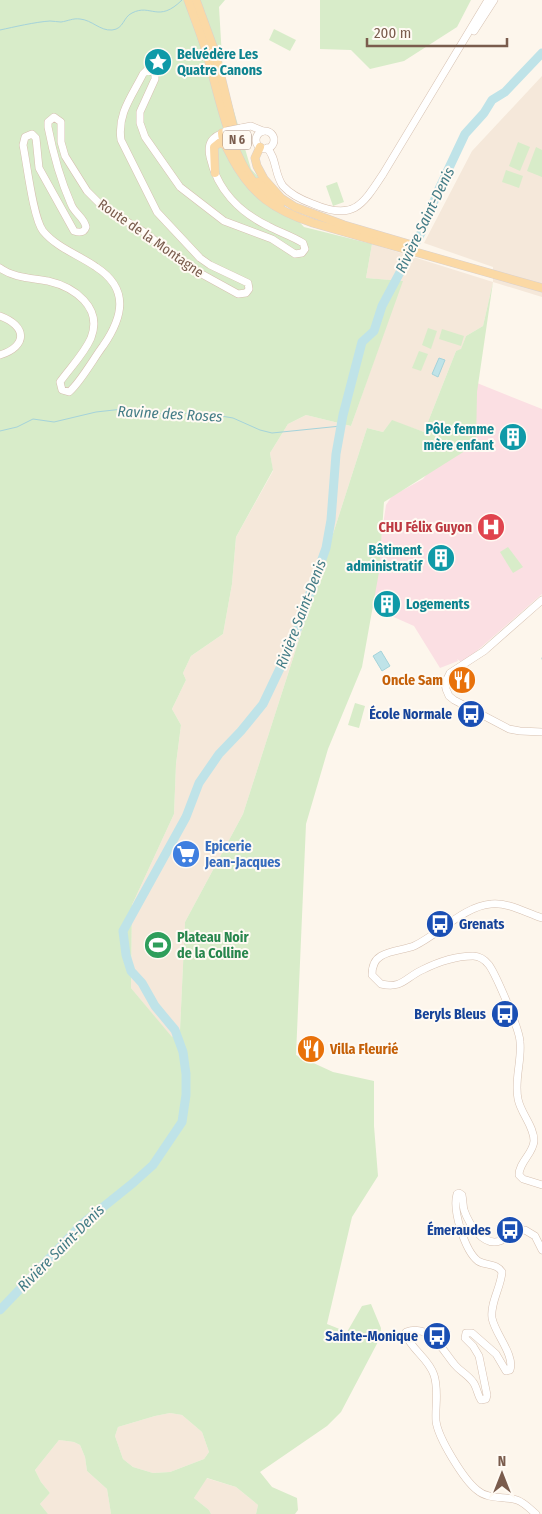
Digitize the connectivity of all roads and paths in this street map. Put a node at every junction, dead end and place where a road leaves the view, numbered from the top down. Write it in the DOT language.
graph roads {
  1 [pos="188,0"];
  2 [pos="196,0"];
  3 [pos="488,0"];
  4 [pos="494,0"];
  5 [pos="452,62"];
  6 [pos="242,128"];
  7 [pos="263,131"];
  8 [pos="224,132"];
  9 [pos="257,138"];
  10 [pos="225,144"];
  11 [pos="273,144"];
  12 [pos="263,148"];
  13 [pos="274,162"];
  14 [pos="215,173"];
  15 [pos="343,228"];
  16 [pos="0,268"];
  17 [pos="540,285"];
  18 [pos="0,316"];
  19 [pos="0,355"];
  20 [pos="542,600"];
  21 [pos="542,732"];
  22 [pos="542,918"];
  23 [pos="542,1185"];
  24 [pos="542,1250"];
  25 [pos="536,1514"];
  1 -- 15 [label="main road, N 6"];
  2 -- 15 [label="main road, N 6"];
  3 -- 5 [label="main road"];
  4 -- 5 [label="main road"];
  5 -- 13 [label="main road"];
  6 -- 7 [label="main road"];
  6 -- 8 [label="main road, bridge"];
  6 -- 9 [label="main road"];
  7 -- 9 [label="main road"];
  7 -- 11 [label="main road"];
  8 -- 10 [label="main road"];
  8 -- 14 [label="main road, Route de la Montagne"];
  9 -- 12 [label="main road"];
  10 -- 14 [label="main road"];
  10 -- 15 [label="main road"];
  11 -- 12 [label="main road"];
  11 -- 13 [label="main road"];
  12 -- 13 [label="main road"];
  12 -- 15 [label="main road"];
  14 -- 16 [label="main road, Route de la Montagne"];
  15 -- 17 [label="main road, N 6"];
  18 -- 19 [label="main road"];
  20 -- 21 [label="main road"];
  22 -- 23 [label="main road"];
  24 -- 25 [label="main road"];
}
